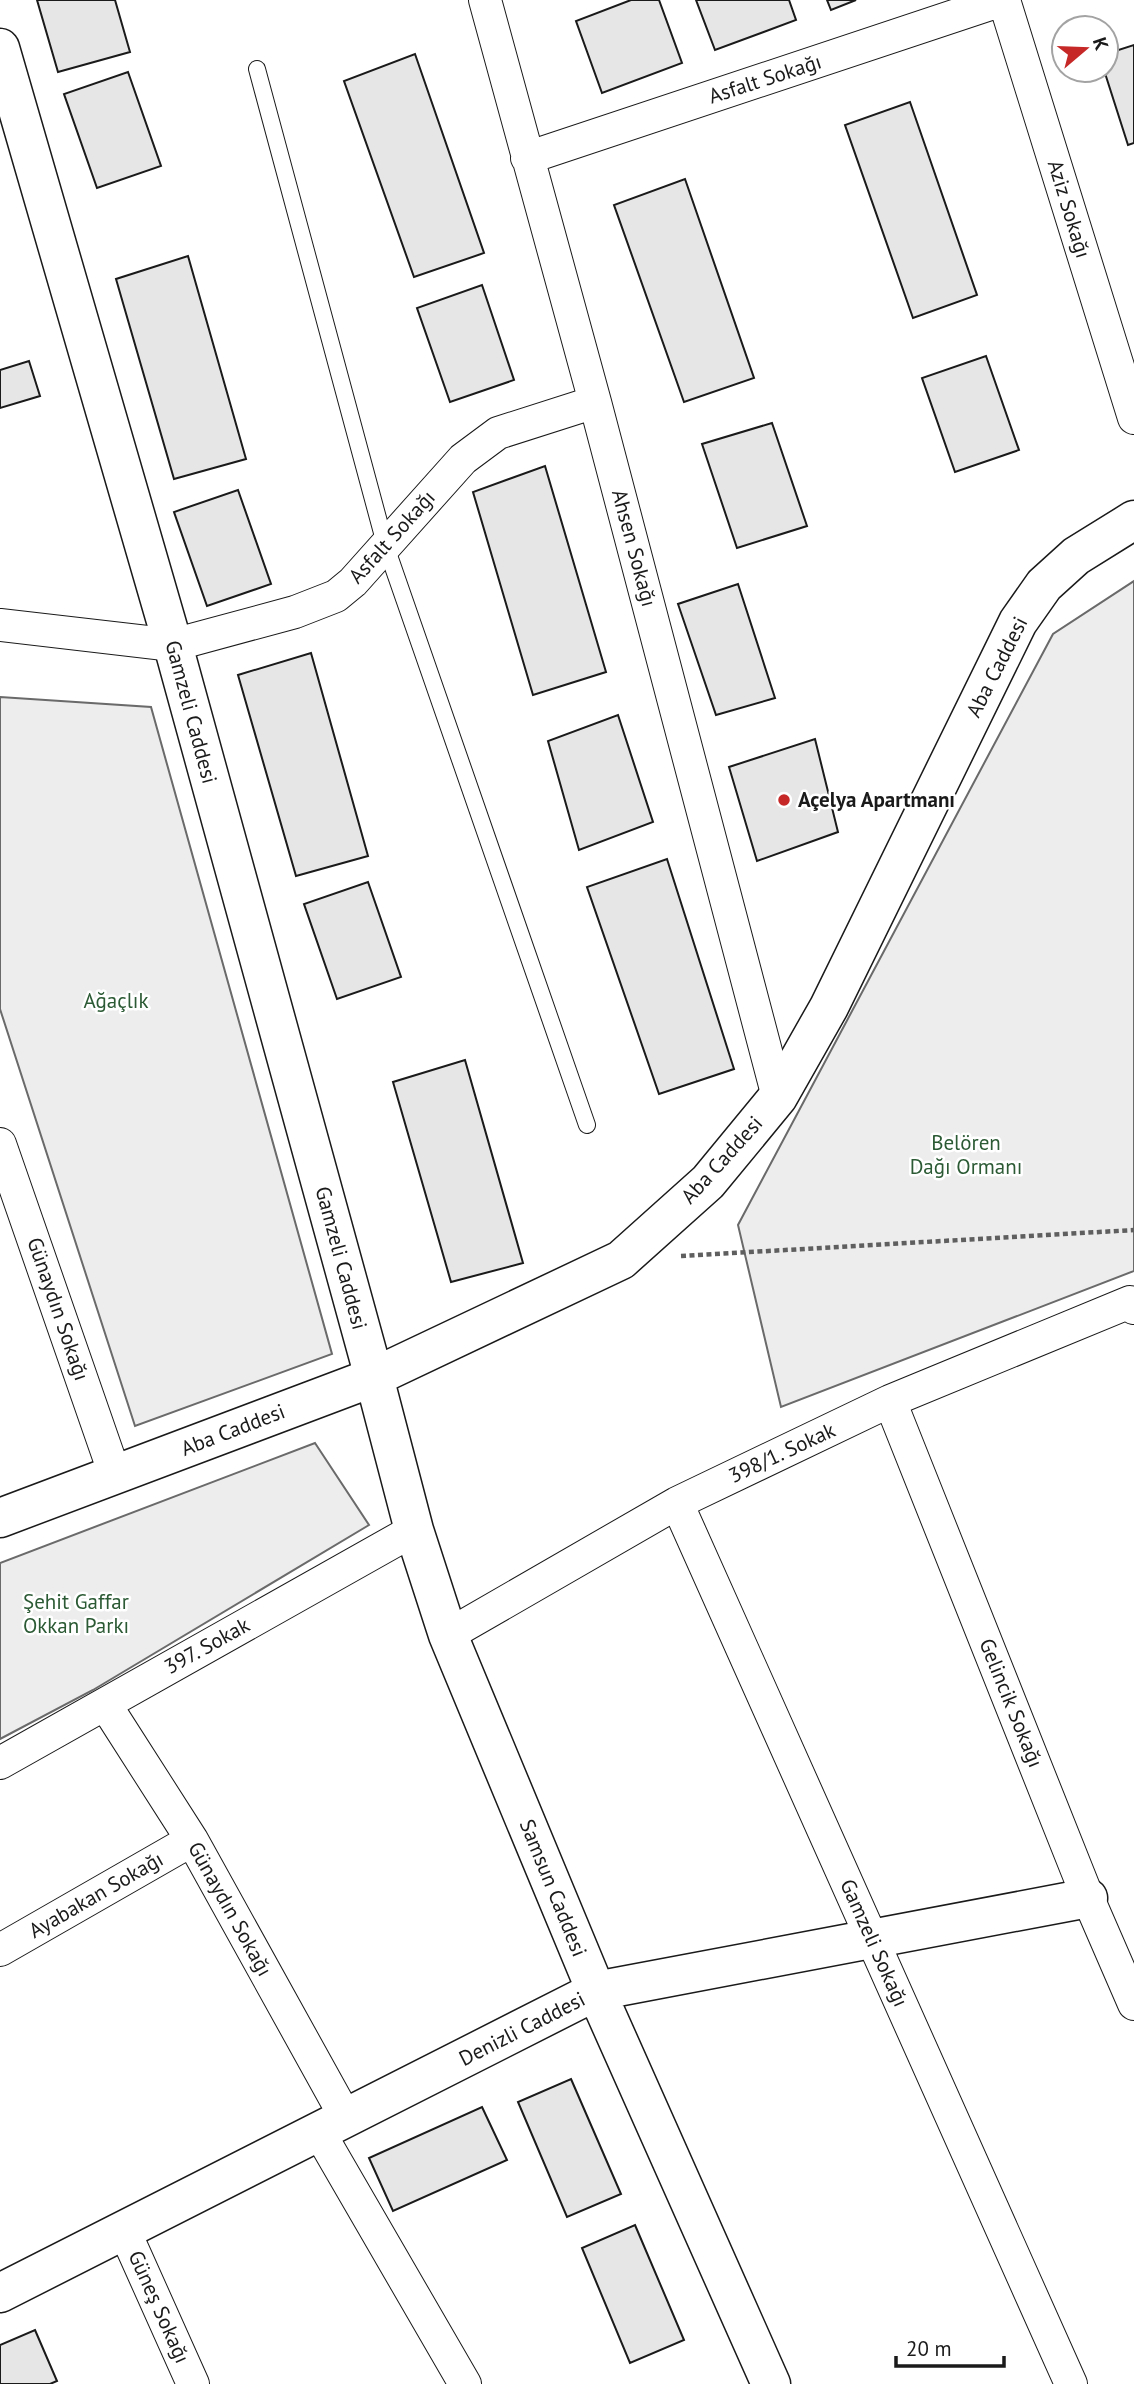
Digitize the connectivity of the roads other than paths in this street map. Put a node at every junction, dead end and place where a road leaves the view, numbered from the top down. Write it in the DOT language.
graph roads {
  1 [pos="485,0"];
  2 [pos="1003,0"];
  3 [pos="0,48"];
  4 [pos="257,69"];
  5 [pos="527,158"];
  6 [pos="595,402"];
  7 [pos="1134,418"];
  8 [pos="1134,520"];
  9 [pos="385,544"];
  10 [pos="0,625"];
  11 [pos="173,645"];
  12 [pos="778,1097"];
  13 [pos="587,1125"];
  14 [pos="0,1144"];
  15 [pos="1132,1305"];
  16 [pos="374,1377"];
  17 [pos="890,1401"];
  18 [pos="115,1475"];
  19 [pos="677,1503"];
  20 [pos="0,1518"];
  21 [pos="414,1530"];
  22 [pos="448,1635"];
  23 [pos="105,1704"];
  24 [pos="0,1763"];
  25 [pos="192,1840"];
  26 [pos="1088,1898"];
  27 [pos="872,1939"];
  28 [pos="0,1950"];
  29 [pos="596,1992"];
  30 [pos="1134,2004"];
  31 [pos="332,2125"];
  32 [pos="124,2230"];
  33 [pos="0,2293"];
  34 [pos="193,2384"];
  35 [pos="465,2384"];
  36 [pos="771,2384"];
  37 [pos="1071,2384"];
  1 -- 5 [label="street, Ahsen Sokağı"];
  2 -- 5 [label="street, Asfalt Sokağı"];
  2 -- 7 [label="street, Aziz Sokağı"];
  3 -- 11 [label="street, Gamzeli Caddesi"];
  4 -- 9 [label="lane"];
  5 -- 6 [label="street, Ahsen Sokağı"];
  6 -- 9 [label="street, Asfalt Sokağı"];
  6 -- 12 [label="street, Ahsen Sokağı"];
  8 -- 12 [label="street, Aba Caddesi"];
  9 -- 11 [label="street, Asfalt Sokağı"];
  9 -- 13 [label="lane"];
  10 -- 11 [label="street"];
  11 -- 16 [label="street, Gamzeli Caddesi"];
  12 -- 16 [label="street, Aba Caddesi"];
  14 -- 18 [label="street, Günaydın Sokağı"];
  15 -- 17 [label="street, 398/1. Sokak"];
  16 -- 18 [label="street, Aba Caddesi"];
  16 -- 21 [label="street, Samsun Caddesi"];
  17 -- 19 [label="street, 398/1. Sokak"];
  17 -- 26 [label="street, Gelincik Sokağı"];
  18 -- 20 [label="street, Aba Caddesi"];
  19 -- 22 [label="street, 398/1. Sokak"];
  19 -- 27 [label="street, Gamzeli Sokağı"];
  21 -- 22 [label="street, Samsun Caddesi"];
  21 -- 23 [label="street, 397. Sokak"];
  22 -- 29 [label="street, Samsun Caddesi"];
  23 -- 24 [label="street, 397. Sokak"];
  23 -- 25 [label="street, Günaydın Sokağı"];
  25 -- 28 [label="street, Ayabakan Sokağı"];
  25 -- 31 [label="street, Günaydın Sokağı"];
  26 -- 27 [label="street, Denizli Caddesi"];
  26 -- 30 [label="street, Gelincik Sokağı"];
  27 -- 29 [label="street, Denizli Caddesi"];
  27 -- 37 [label="street, Gamzeli Sokağı"];
  29 -- 31 [label="street, Denizli Caddesi"];
  29 -- 36 [label="street, Samsun Caddesi"];
  31 -- 32 [label="street, Denizli Caddesi"];
  31 -- 35 [label="street, Günaydın Sokağı"];
  32 -- 33 [label="street, Denizli Caddesi"];
  32 -- 34 [label="street, Güneş Sokağı"];
}
